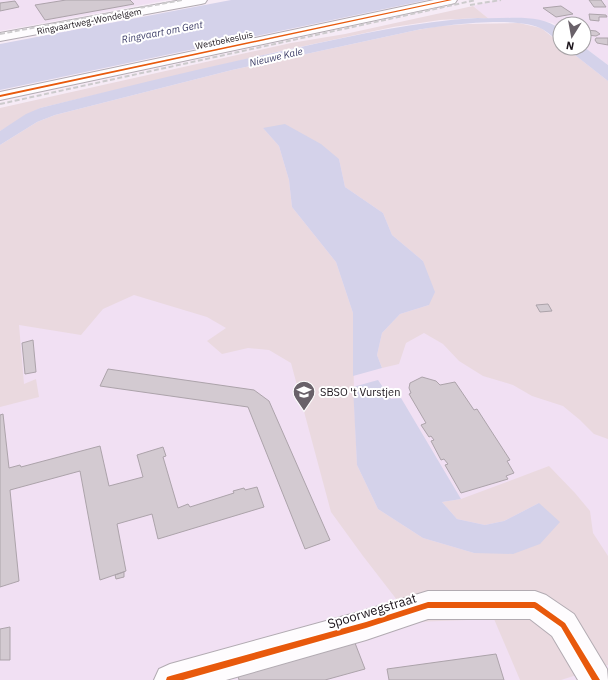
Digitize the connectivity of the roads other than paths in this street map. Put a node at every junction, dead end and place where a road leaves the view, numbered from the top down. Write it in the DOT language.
graph roads {
  1 [pos="201,0"];
  2 [pos="451,0"];
  3 [pos="0,37"];
  4 [pos="0,96"];
  5 [pos="170,680"];
  6 [pos="596,680"];
  1 -- 3 [label="street, Ringvaartweg-Wondelgem"];
  2 -- 4 [label="street, Westbekesluis"];
  5 -- 6 [label="street, Spoorwegstraat"];
}
